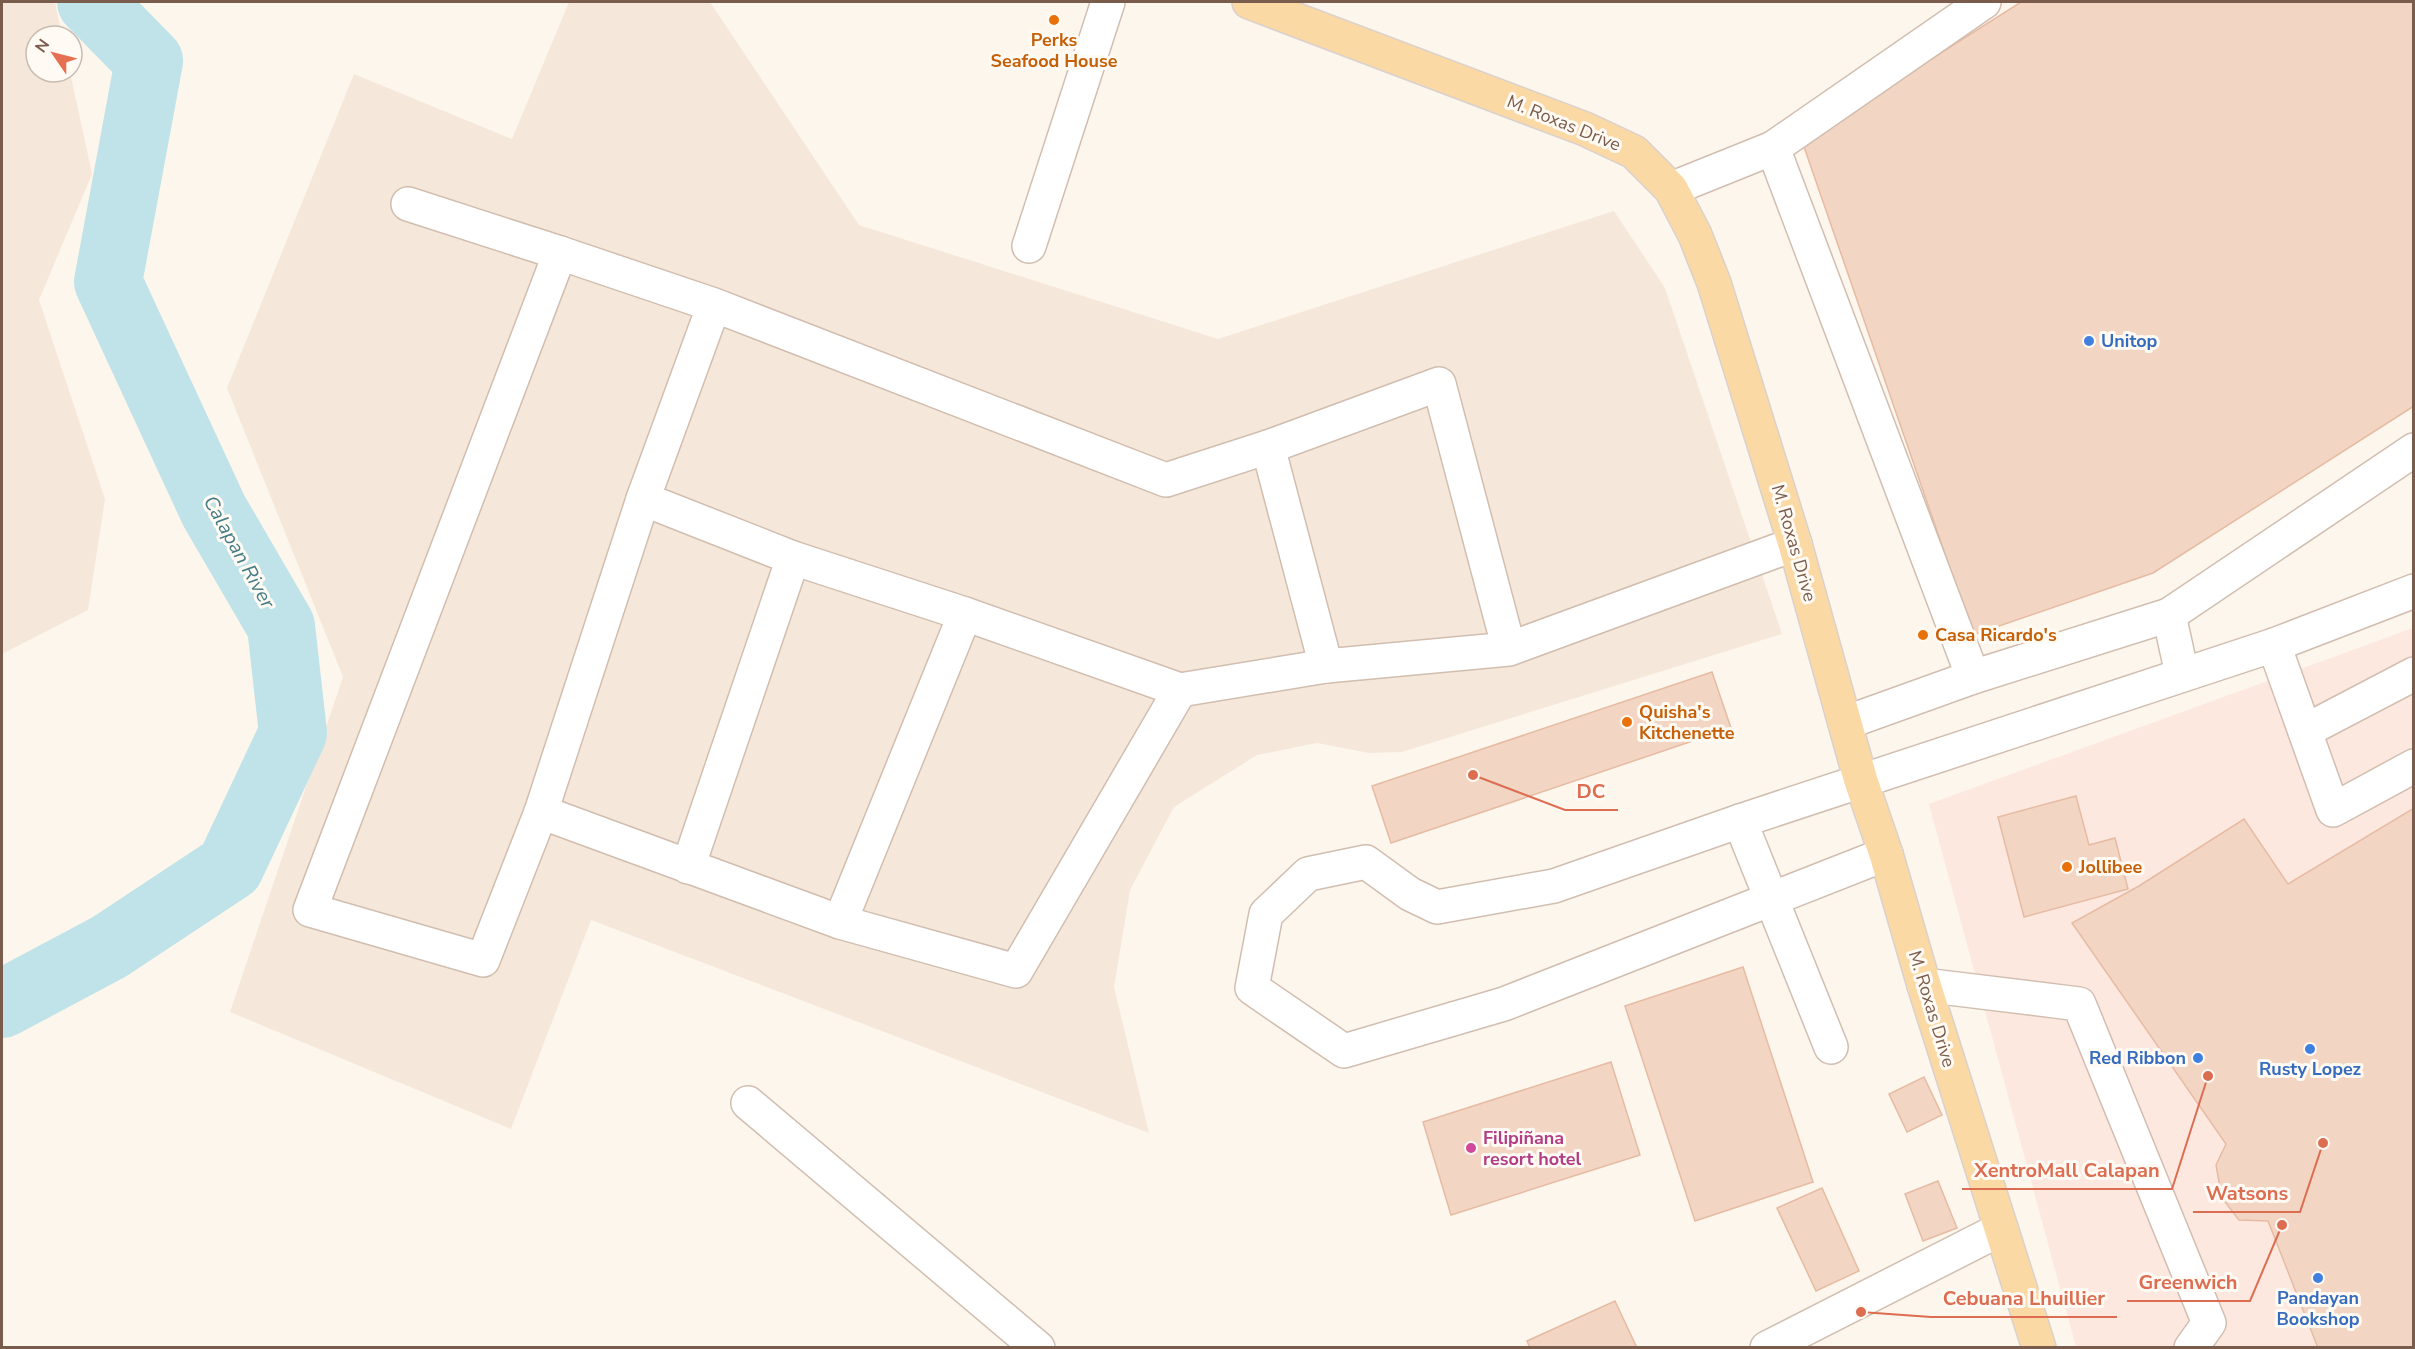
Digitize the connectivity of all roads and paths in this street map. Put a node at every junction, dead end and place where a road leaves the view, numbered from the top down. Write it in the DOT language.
graph roads {
  1 [pos="1108,2"];
  2 [pos="1249,2"];
  3 [pos="1984,2"];
  4 [pos="1773,148"];
  5 [pos="1671,189"];
  6 [pos="408,204"];
  7 [pos="1029,246"];
  8 [pos="560,253"];
  9 [pos="714,305"];
  10 [pos="1268,447"];
  11 [pos="2414,450"];
  12 [pos="643,499"];
  13 [pos="1795,544"];
  14 [pos="793,558"];
  15 [pos="2414,591"];
  16 [pos="965,614"];
  17 [pos="2169,615"];
  18 [pos="2274,645"];
  19 [pos="1509,649"];
  20 [pos="1326,666"];
  21 [pos="2182,674"];
  22 [pos="2414,674"];
  23 [pos="1973,677"];
  24 [pos="1180,690"];
  25 [pos="1845,723"];
  26 [pos="2305,731"];
  27 [pos="2414,766"];
  28 [pos="1862,781"];
  29 [pos="541,812"];
  30 [pos="1740,822"];
  31 [pos="1886,854"];
  32 [pos="687,867"];
  33 [pos="1771,901"];
  34 [pos="840,922"];
  35 [pos="1924,985"];
  36 [pos="1831,1047"];
  37 [pos="748,1103"];
  38 [pos="2001,1229"];
  39 [pos="1038,1347"];
  40 [pos="1767,1347"];
  41 [pos="2039,1347"];
  42 [pos="2191,1347"];
  1 -- 7 [label="street"];
  2 -- 5 [label="main road, M. Roxas Drive"];
  3 -- 4 [label="street"];
  4 -- 5 [label="street"];
  4 -- 23 [label="street"];
  5 -- 13 [label="main road, M. Roxas Drive"];
  6 -- 8 [label="street"];
  8 -- 9 [label="street"];
  8 -- 29 [label="street"];
  9 -- 10 [label="street"];
  9 -- 12 [label="street"];
  10 -- 19 [label="street"];
  10 -- 20 [label="street"];
  11 -- 17 [label="street"];
  12 -- 14 [label="street"];
  12 -- 29 [label="street"];
  13 -- 19 [label="street"];
  13 -- 25 [label="main road, M. Roxas Drive"];
  14 -- 16 [label="street"];
  14 -- 32 [label="street"];
  15 -- 18 [label="street"];
  16 -- 24 [label="street"];
  16 -- 34 [label="street"];
  17 -- 21 [label="street"];
  17 -- 23 [label="street"];
  18 -- 21 [label="street"];
  18 -- 26 [label="street"];
  19 -- 20 [label="street"];
  20 -- 24 [label="street"];
  21 -- 28 [label="street"];
  22 -- 26 [label="street"];
  23 -- 25 [label="street"];
  24 -- 34 [label="street"];
  25 -- 28 [label="main road, M. Roxas Drive"];
  26 -- 27 [label="street"];
  28 -- 30 [label="street"];
  28 -- 31 [label="main road, M. Roxas Drive"];
  29 -- 32 [label="street"];
  30 -- 33 [label="street"];
  30 -- 33 [label="street"];
  31 -- 33 [label="street"];
  31 -- 35 [label="main road, M. Roxas Drive"];
  32 -- 34 [label="street"];
  33 -- 36 [label="street"];
  35 -- 38 [label="main road, M. Roxas Drive"];
  35 -- 42 [label="street"];
  37 -- 39 [label="street"];
  38 -- 40 [label="street"];
  38 -- 41 [label="main road, M. Roxas Drive"];
}
